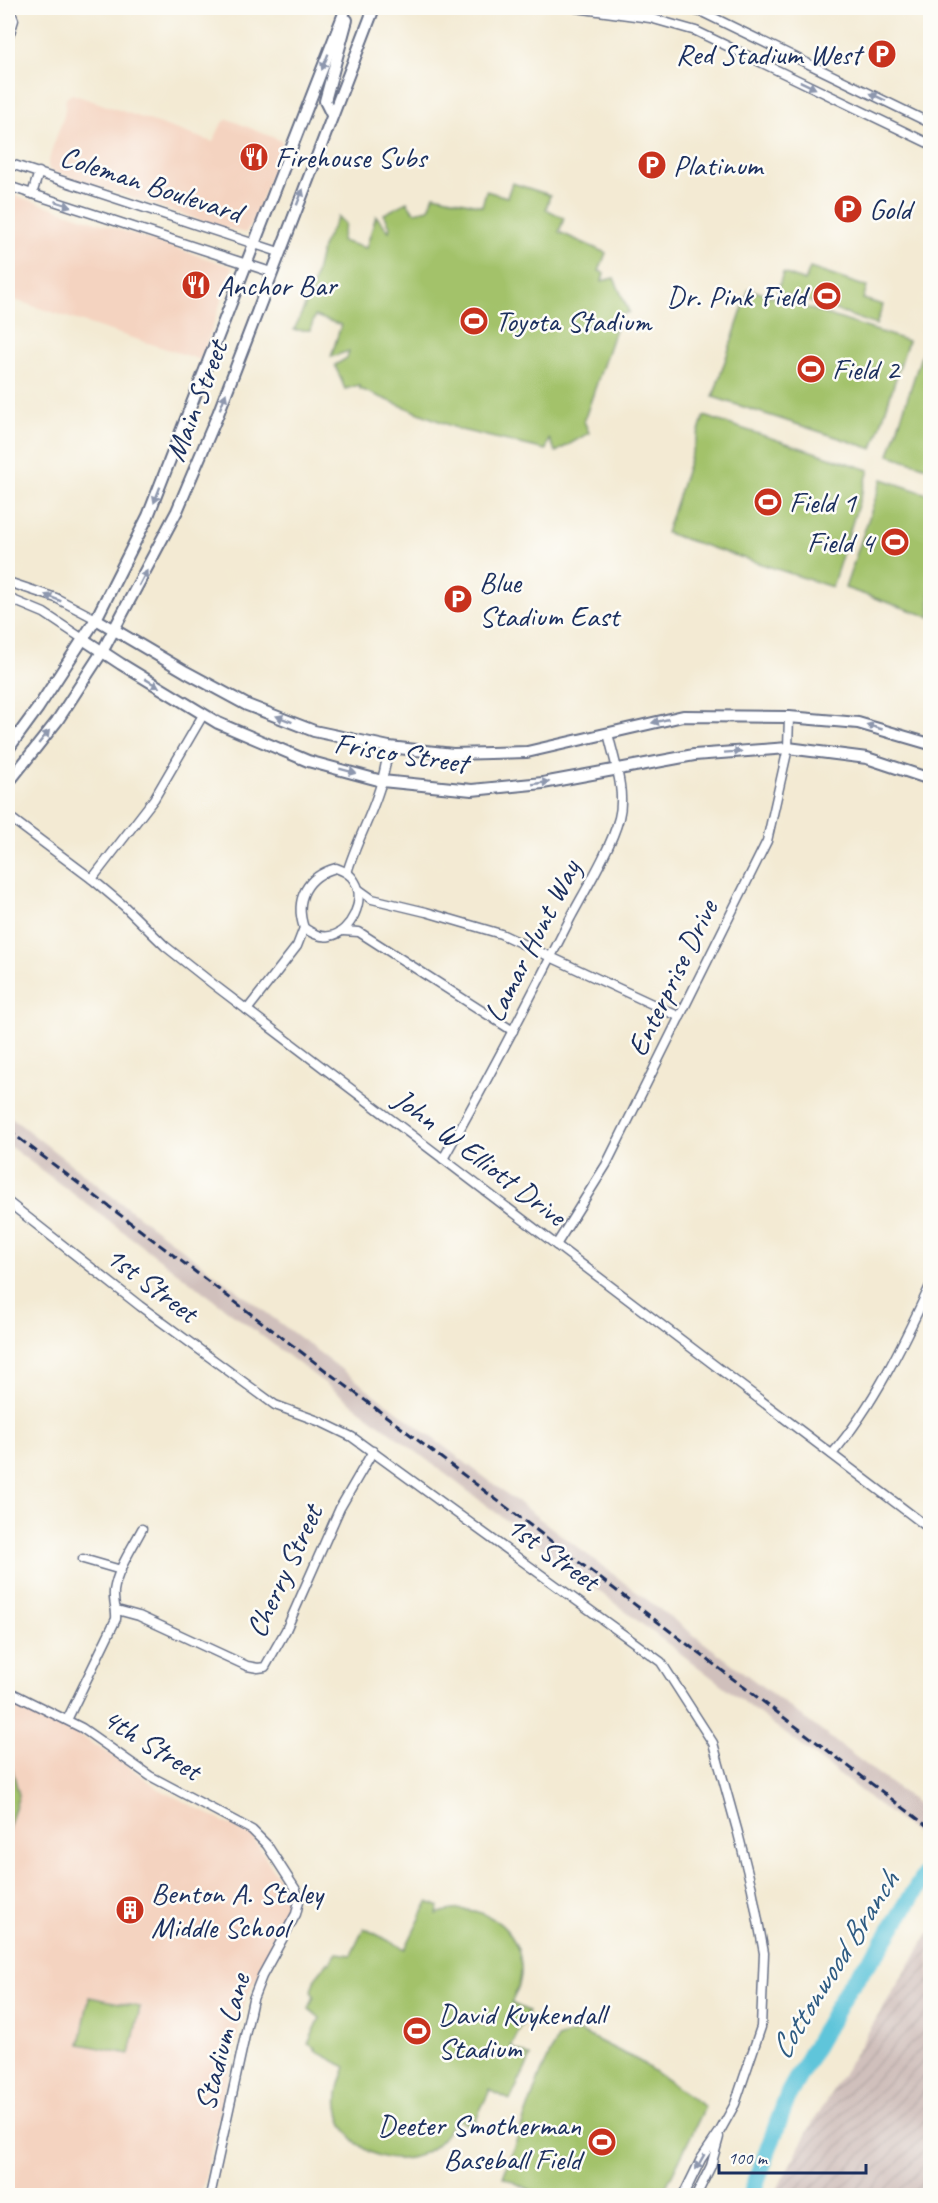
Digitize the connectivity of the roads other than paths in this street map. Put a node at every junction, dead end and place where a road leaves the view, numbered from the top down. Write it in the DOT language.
graph roads {
  1 [pos="10,8"];
  2 [pos="347,8"];
  3 [pos="374,8"];
  4 [pos="576,8"];
  5 [pos="685,8"];
  6 [pos="8,39"];
  7 [pos="332,115"];
  8 [pos="930,123"];
  9 [pos="930,144"];
  10 [pos="8,163"];
  11 [pos="39,172"];
  12 [pos="8,186"];
  13 [pos="32,194"];
  14 [pos="255,244"];
  15 [pos="279,252"];
  16 [pos="247,265"];
  17 [pos="271,272"];
  18 [pos="8,582"];
  19 [pos="8,598"];
  20 [pos="96,619"];
  21 [pos="115,630"];
  22 [pos="83,639"];
  23 [pos="102,652"];
  24 [pos="203,715"];
  25 [pos="789,717"];
  26 [pos="608,733"];
  27 [pos="930,744"];
  28 [pos="389,747"];
  29 [pos="788,748"];
  30 [pos="8,749"];
  31 [pos="616,769"];
  32 [pos="930,779"];
  33 [pos="382,780"];
  34 [pos="8,783"];
  35 [pos="8,816"];
  36 [pos="354,848"];
  37 [pos="336,868"];
  38 [pos="347,873"];
  39 [pos="92,879"];
  40 [pos="358,889"];
  41 [pos="372,899"];
  42 [pos="357,904"];
  43 [pos="354,916"];
  44 [pos="304,928"];
  45 [pos="343,932"];
  46 [pos="359,932"];
  47 [pos="316,936"];
  48 [pos="297,946"];
  49 [pos="552,956"];
  50 [pos="247,1010"];
  51 [pos="680,1017"];
  52 [pos="513,1031"];
  53 [pos="443,1159"];
  54 [pos="8,1202"];
  55 [pos="556,1245"];
  56 [pos="930,1286"];
  57 [pos="373,1451"];
  58 [pos="832,1454"];
  59 [pos="142,1529"];
  60 [pos="930,1529"];
  61 [pos="83,1559"];
  62 [pos="121,1570"];
  63 [pos="117,1610"];
  64 [pos="8,1691"];
  65 [pos="67,1720"];
  66 [pos="267,1845"];
  67 [pos="720,2131"];
  68 [pos="210,2196"];
  69 [pos="683,2196"];
  70 [pos="696,2196"];
  1 -- 6 [label="street"];
  2 -- 7 [label="main road"];
  2 -- 14 [label="main road, Main Street, one-way"];
  3 -- 7 [label="main road, Main Street"];
  4 -- 9 [label="street, one-way"];
  8 -- 5 [label="street, one-way"];
  15 -- 7 [label="main road, Main Street, one-way"];
  10 -- 11 [label="street, Coleman Boulevard"];
  11 -- 13 [label="street"];
  11 -- 14 [label="street, Coleman Boulevard"];
  12 -- 13 [label="street, Coleman Boulevard"];
  13 -- 16 [label="street, Coleman Boulevard, one-way"];
  14 -- 15 [label="street, Coleman Boulevard"];
  14 -- 16 [label="main road, Main Street"];
  15 -- 17 [label="main road, Main Street"];
  16 -- 17 [label="street, Coleman Boulevard"];
  16 -- 20 [label="main road, Main Street, one-way"];
  21 -- 17 [label="main road, Main Street, one-way"];
  20 -- 18 [label="street, Frisco Street, one-way"];
  19 -- 22 [label="street, Frisco Street"];
  20 -- 21 [label="main road, Frisco Street"];
  20 -- 22 [label="main road, Main Street"];
  21 -- 23 [label="main road, Main Street"];
  28 -- 21 [label="main road, Frisco Street, one-way"];
  22 -- 23 [label="main road, Frisco Street"];
  22 -- 30 [label="main road, Main Street"];
  23 -- 24 [label="main road, Frisco Street, one-way"];
  34 -- 23 [label="main road, Main Street, one-way"];
  24 -- 33 [label="main road, Frisco Street, one-way"];
  24 -- 39 [label="street"];
  25 -- 26 [label="main road, Frisco Street, one-way"];
  27 -- 25 [label="main road, Frisco Street, one-way"];
  25 -- 29 [label="street, Enterprise Drive"];
  26 -- 28 [label="main road, Frisco Street"];
  26 -- 31 [label="street, Lamar Hunt Way"];
  28 -- 33 [label="street"];
  31 -- 29 [label="main road, Frisco Street, one-way"];
  29 -- 32 [label="main road, Frisco Street"];
  29 -- 51 [label="street, Enterprise Drive"];
  33 -- 31 [label="main road, Frisco Street, one-way"];
  31 -- 49 [label="street, Lamar Hunt Way"];
  33 -- 36 [label="street"];
  35 -- 39 [label="street, John W Elliott Drive"];
  36 -- 37 [label="street"];
  36 -- 38 [label="street"];
  37 -- 38 [label="street"];
  37 -- 44 [label="street"];
  38 -- 40 [label="street"];
  39 -- 50 [label="street, John W Elliott Drive"];
  40 -- 41 [label="street"];
  40 -- 42 [label="street"];
  41 -- 42 [label="street"];
  41 -- 49 [label="street"];
  42 -- 43 [label="street"];
  43 -- 45 [label="street"];
  43 -- 46 [label="street"];
  44 -- 47 [label="street"];
  44 -- 48 [label="street"];
  45 -- 46 [label="street"];
  45 -- 47 [label="street"];
  46 -- 52 [label="street"];
  47 -- 48 [label="street"];
  48 -- 50 [label="street"];
  49 -- 51 [label="street"];
  49 -- 52 [label="street, Lamar Hunt Way"];
  50 -- 53 [label="street, John W Elliott Drive"];
  51 -- 55 [label="street, Enterprise Drive"];
  52 -- 53 [label="street, Lamar Hunt Way"];
  53 -- 55 [label="street, John W Elliott Drive"];
  54 -- 57 [label="street, 1st Street"];
  55 -- 58 [label="street, John W Elliott Drive"];
  56 -- 58 [label="street"];
  57 -- 63 [label="street, Cherry Street"];
  57 -- 67 [label="street, 1st Street"];
  58 -- 60 [label="street, John W Elliott Drive"];
  59 -- 62 [label="street"];
  61 -- 62 [label="street"];
  62 -- 63 [label="street"];
  63 -- 65 [label="street"];
  64 -- 65 [label="street, 4th Street"];
  65 -- 66 [label="street, 4th Street"];
  66 -- 68 [label="street, Stadium Lane"];
  67 -- 69 [label="street, 1st Street, one-way"];
  67 -- 70 [label="street, 1st Street"];
}
